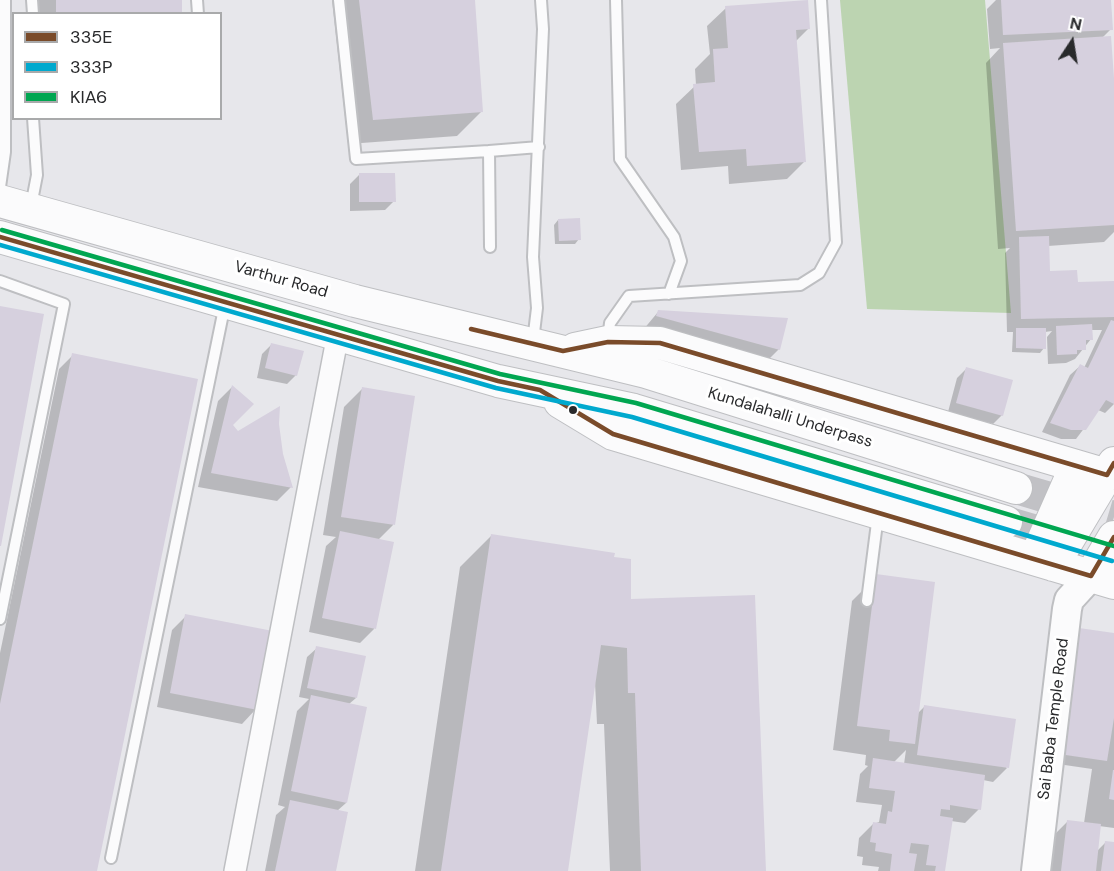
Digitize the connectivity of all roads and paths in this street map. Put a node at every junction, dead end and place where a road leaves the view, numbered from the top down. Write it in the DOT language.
graph roads {
  1 [pos="5,0"];
  2 [pos="339,0"];
  3 [pos="541,0"];
  4 [pos="616,0"];
  5 [pos="821,0"];
  6 [pos="33,120"];
  7 [pos="539,147"];
  8 [pos="489,151"];
  9 [pos="0,188"];
  10 [pos="0,201"];
  11 [pos="31,209"];
  12 [pos="0,237"];
  13 [pos="490,247"];
  14 [pos="0,281"];
  15 [pos="669,294"];
  16 [pos="225,301"];
  17 [pos="338,334"];
  18 [pos="608,342"];
  19 [pos="532,344"];
  20 [pos="563,351"];
  21 [pos="540,390"];
  22 [pos="1076,466"];
  23 [pos="1110,469"];
  24 [pos="1016,488"];
  25 [pos="878,513"];
  26 [pos="1006,522"];
  27 [pos="1114,537"];
  28 [pos="1044,562"];
  29 [pos="1103,580"];
  30 [pos="1069,600"];
  31 [pos="867,601"];
  32 [pos="0,619"];
  33 [pos="111,858"];
  34 [pos="235,871"];
  35 [pos="1036,871"];
  1 -- 9 [label="lane"];
  2 -- 8 [label="lane"];
  3 -- 7 [label="lane"];
  4 -- 15 [label="lane"];
  5 -- 15 [label="lane"];
  6 -- 11 [label="lane"];
  7 -- 8 [label="lane"];
  7 -- 19 [label="lane"];
  8 -- 13 [label="lane"];
  10 -- 11 [label="main road, Varthur Road"];
  11 -- 19 [label="main road, Varthur Road"];
  12 -- 16 [label="main road"];
  14 -- 32 [label="lane"];
  15 -- 18 [label="lane"];
  16 -- 17 [label="main road"];
  16 -- 33 [label="lane"];
  17 -- 21 [label="main road"];
  17 -- 34 [label="street"];
  18 -- 20 [label="main road"];
  18 -- 22 [label="main road"];
  19 -- 20 [label="main road, Varthur Road"];
  20 -- 24 [label="main road, Kundalahalli Underpass"];
  21 -- 25 [label="main road"];
  21 -- 26 [label="main road"];
  22 -- 23 [label="main road"];
  22 -- 28 [label="main road"];
  23 -- 28 [label="main road"];
  25 -- 28 [label="main road"];
  25 -- 31 [label="lane"];
  27 -- 29 [label="main road"];
  28 -- 29 [label="main road"];
  28 -- 30 [label="street"];
  29 -- 30 [label="street"];
  30 -- 35 [label="street, Sai Baba Temple Road"];
}
